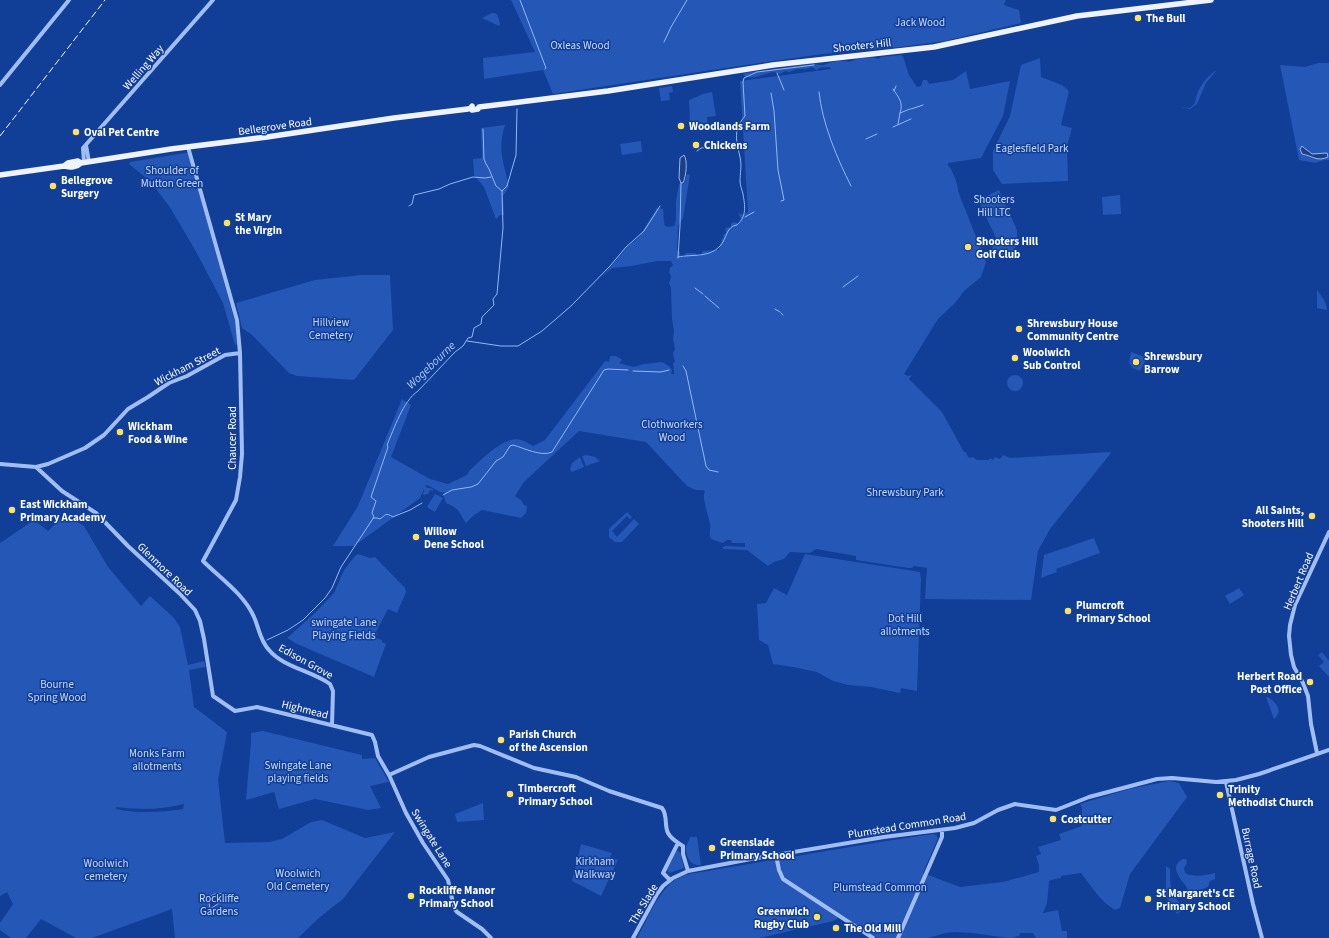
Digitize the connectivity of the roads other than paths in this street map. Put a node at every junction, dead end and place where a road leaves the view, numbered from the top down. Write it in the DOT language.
graph roads {
  1 [pos="69,0"];
  2 [pos="213,0"];
  3 [pos="1212,0"];
  4 [pos="0,85"];
  5 [pos="513,103"];
  6 [pos="188,147"];
  7 [pos="85,162"];
  8 [pos="0,175"];
  9 [pos="240,353"];
  10 [pos="0,464"];
  11 [pos="36,467"];
  12 [pos="1329,532"];
  13 [pos="254,617"];
  14 [pos="234,711"];
  15 [pos="332,725"];
  16 [pos="372,735"];
  17 [pos="1329,750"];
  18 [pos="1317,753"];
  19 [pos="389,775"];
  20 [pos="1226,782"];
  21 [pos="942,830"];
  22 [pos="678,843"];
  23 [pos="776,855"];
  24 [pos="688,871"];
  25 [pos="670,880"];
  26 [pos="491,938"];
  27 [pos="633,938"];
  28 [pos="873,938"];
  29 [pos="898,938"];
  30 [pos="1262,938"];
  1 -- 4 [label="street"];
  2 -- 7 [label="street, Welling Way"];
  3 -- 5 [label="main road, Shooters Hill"];
  5 -- 6 [label="main road, Bellegrove Road"];
  6 -- 7 [label="main road, Bellegrove Road"];
  6 -- 9 [label="street"];
  7 -- 8 [label="main road, Bellegrove Road"];
  9 -- 11 [label="street, Wickham Street"];
  9 -- 13 [label="street, Chaucer Road"];
  10 -- 11 [label="street, Wickham Street"];
  11 -- 14 [label="street, Glenmore Road"];
  12 -- 18 [label="street, Herbert Road"];
  13 -- 15 [label="street, Edison Grove"];
  14 -- 15 [label="street, Highmead"];
  15 -- 16 [label="street, Highmead"];
  16 -- 19 [label="street, Swingate Lane"];
  17 -- 18 [label="street, Plumstead Common Road"];
  18 -- 20 [label="street, Plumstead Common Road"];
  19 -- 22 [label="street"];
  19 -- 26 [label="street, Swingate Lane"];
  20 -- 21 [label="street, Plumstead Common Road"];
  20 -- 30 [label="street, Burrage Road"];
  21 -- 23 [label="street, Plumstead Common Road"];
  21 -- 29 [label="street"];
  22 -- 24 [label="street"];
  22 -- 25 [label="street, The Slade"];
  23 -- 24 [label="street, Plumstead Common Road"];
  23 -- 28 [label="street"];
  24 -- 25 [label="street, Plumstead Common Road"];
  25 -- 27 [label="street, The Slade"];
}
